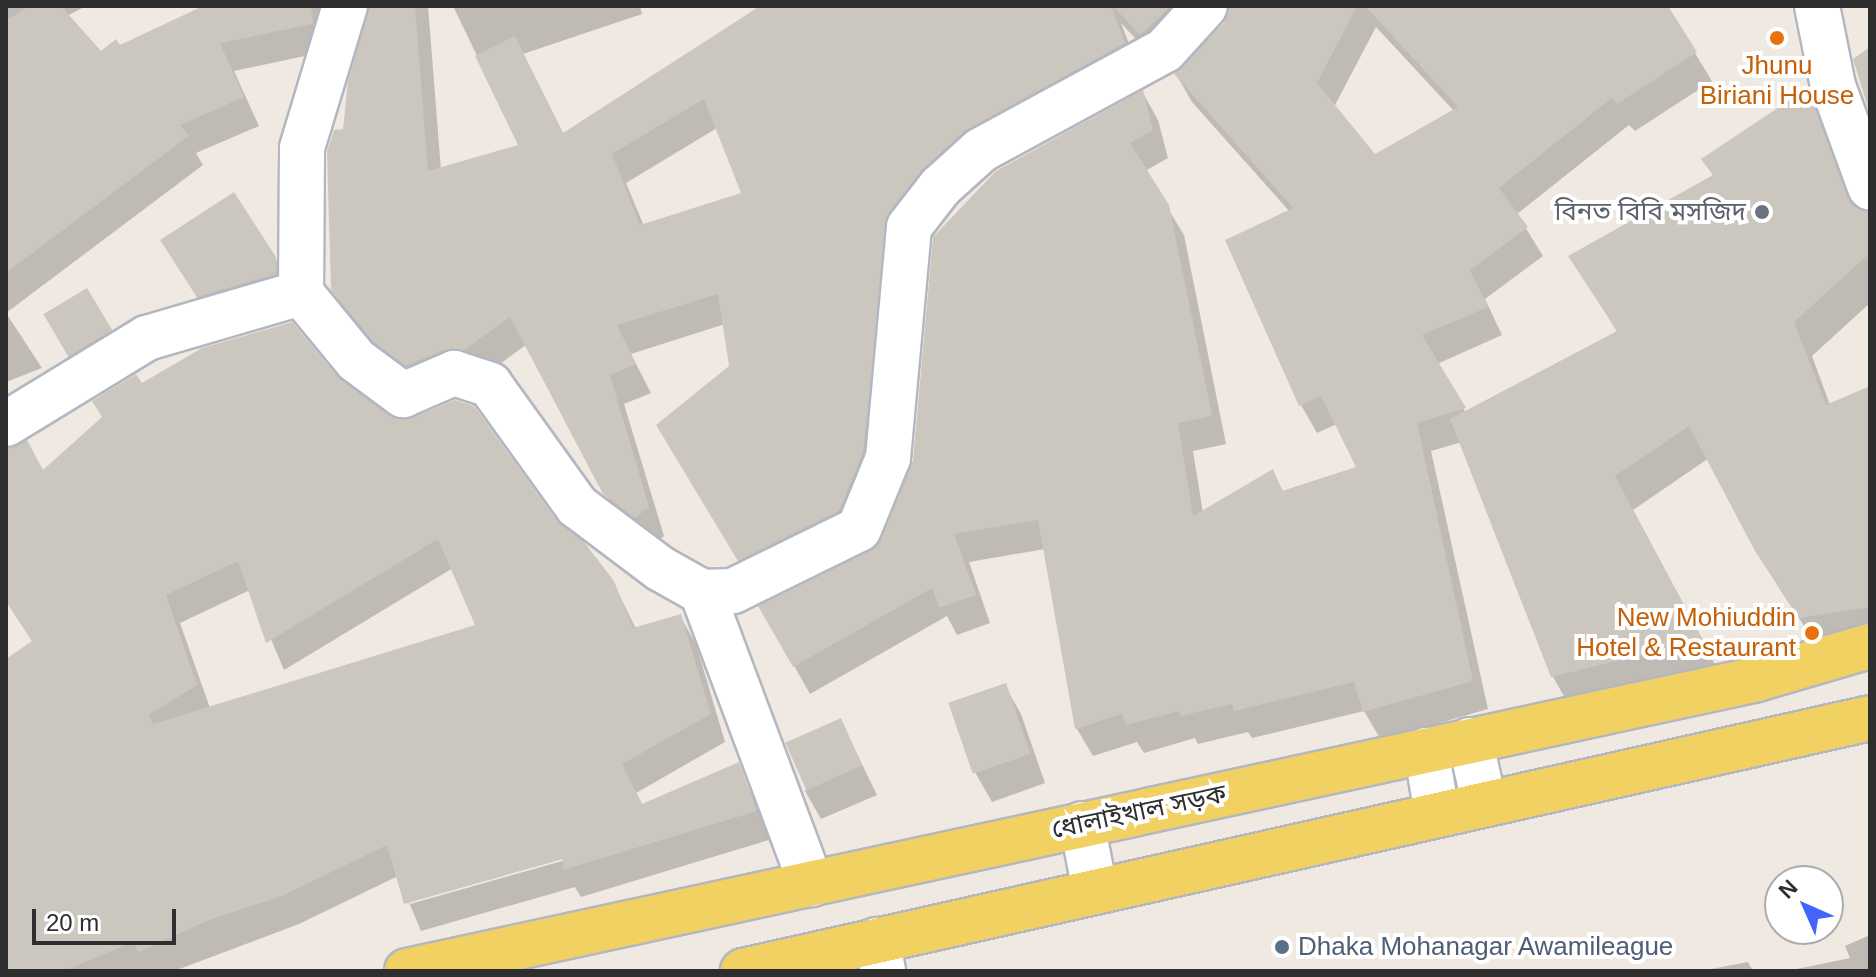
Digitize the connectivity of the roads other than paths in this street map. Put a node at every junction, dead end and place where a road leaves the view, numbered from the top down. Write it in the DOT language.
graph roads {
  1 [pos="345,6"];
  2 [pos="1205,6"];
  3 [pos="1817,6"];
  4 [pos="1870,187"];
  5 [pos="301,293"];
  6 [pos="6,424"];
  7 [pos="702,592"];
  8 [pos="1870,646"];
  9 [pos="1870,718"];
  10 [pos="1470,740"];
  11 [pos="1426,750"];
  12 [pos="1484,802"];
  13 [pos="1437,813"];
  14 [pos="1082,824"];
  15 [pos="811,884"];
  16 [pos="1095,890"];
  17 [pos="880,955"];
  18 [pos="407,971"];
  19 [pos="743,971"];
  1 -- 5 [label="street"];
  2 -- 7 [label="street"];
  3 -- 4 [label="street"];
  5 -- 6 [label="street"];
  5 -- 7 [label="street"];
  7 -- 15 [label="street"];
  8 -- 10 [label="main road, ধোলাইখাল সড়ক"];
  9 -- 12 [label="main road"];
  10 -- 11 [label="main road, ধোলাইখাল সড়ক"];
  10 -- 12 [label="street"];
  11 -- 13 [label="street"];
  11 -- 14 [label="main road, ধোলাইখাল সড়ক"];
  12 -- 13 [label="main road"];
  13 -- 16 [label="main road"];
  14 -- 15 [label="main road, ধোলাইখাল সড়ক"];
  14 -- 16 [label="street"];
  15 -- 18 [label="main road, ধোলাইখাল সড়ক"];
  16 -- 17 [label="main road"];
  17 -- 19 [label="main road"];
}
